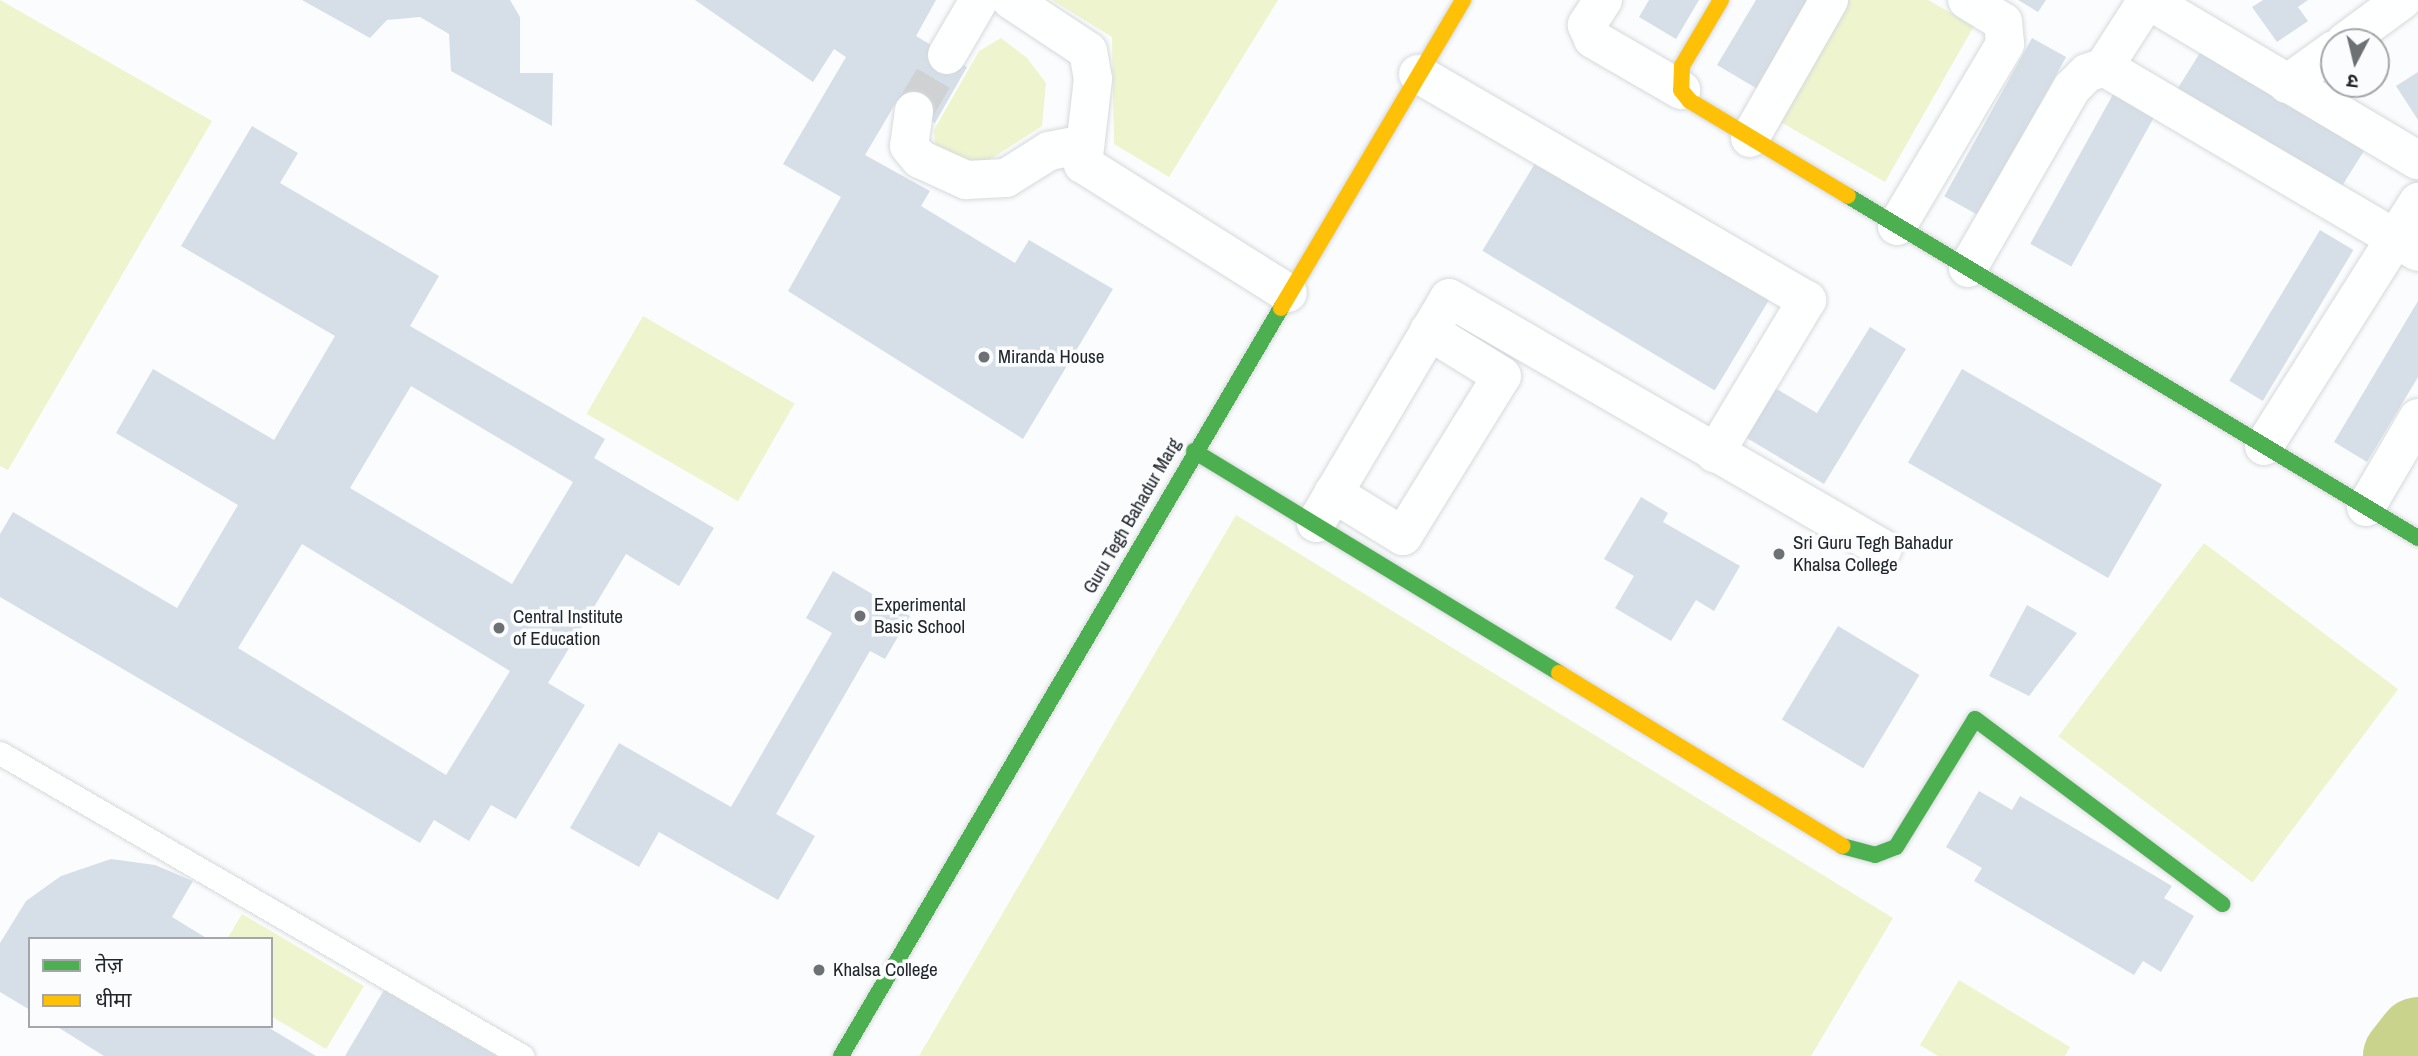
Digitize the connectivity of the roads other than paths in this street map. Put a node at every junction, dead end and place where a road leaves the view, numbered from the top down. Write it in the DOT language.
graph roads {
  1 [pos="979,0"];
  2 [pos="1012,0"];
  3 [pos="1462,0"];
  4 [pos="1603,0"];
  5 [pos="1721,0"];
  6 [pos="1829,0"];
  7 [pos="1967,0"];
  8 [pos="2148,0"];
  9 [pos="2402,0"];
  10 [pos="2197,12"];
  11 [pos="2364,28"];
  12 [pos="947,55"];
  13 [pos="2320,60"];
  14 [pos="2104,67"];
  15 [pos="1419,74"];
  16 [pos="2287,84"];
  17 [pos="1681,90"];
  18 [pos="914,111"];
  19 [pos="1750,138"];
  20 [pos="1085,144"];
  21 [pos="2418,160"];
  22 [pos="2418,202"];
  23 [pos="1897,226"];
  24 [pos="2407,245"];
  25 [pos="1968,268"];
  26 [pos="1288,293"];
  27 [pos="1429,331"];
  28 [pos="2418,418"];
  29 [pos="2264,446"];
  30 [pos="1194,451"];
  31 [pos="1715,453"];
  32 [pos="2366,507"];
  33 [pos="1324,508"];
  34 [pos="2418,538"];
  35 [pos="1883,549"];
  36 [pos="0,753"];
  37 [pos="2221,904"];
  38 [pos="522,1056"];
  39 [pos="841,1056"];
  1 -- 12 [label="street"];
  2 -- 20 [label="street"];
  3 -- 15 [label="street, Guru Tegh Bahadur Marg"];
  4 -- 17 [label="street"];
  5 -- 17 [label="street"];
  6 -- 19 [label="street"];
  7 -- 23 [label="street"];
  8 -- 10 [label="street"];
  8 -- 14 [label="street"];
  9 -- 11 [label="street"];
  10 -- 16 [label="street"];
  13 -- 16 [label="street"];
  14 -- 24 [label="street"];
  14 -- 25 [label="street"];
  15 -- 26 [label="street, Guru Tegh Bahadur Marg"];
  15 -- 31 [label="street"];
  16 -- 21 [label="street"];
  17 -- 19 [label="street"];
  18 -- 20 [label="street"];
  19 -- 23 [label="street"];
  20 -- 26 [label="street"];
  22 -- 24 [label="street"];
  23 -- 25 [label="street"];
  24 -- 29 [label="street"];
  25 -- 29 [label="street"];
  26 -- 30 [label="street, Guru Tegh Bahadur Marg"];
  27 -- 31 [label="street"];
  27 -- 33 [label="street"];
  27 -- 33 [label="street"];
  28 -- 32 [label="street"];
  29 -- 32 [label="street"];
  30 -- 33 [label="street"];
  30 -- 39 [label="street, Guru Tegh Bahadur Marg"];
  31 -- 35 [label="street"];
  32 -- 34 [label="street"];
  33 -- 37 [label="street"];
  36 -- 38 [label="lane"];
}
